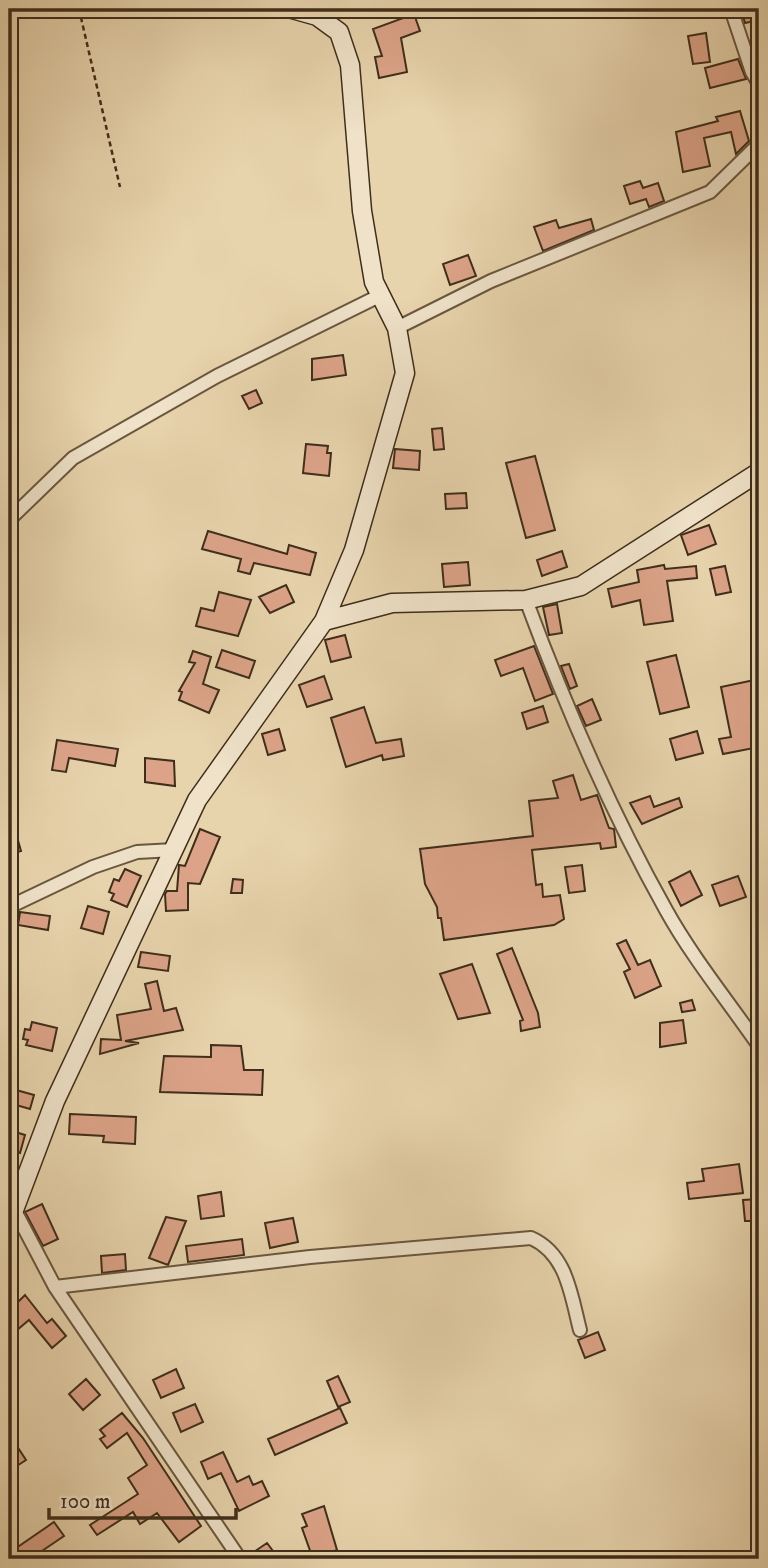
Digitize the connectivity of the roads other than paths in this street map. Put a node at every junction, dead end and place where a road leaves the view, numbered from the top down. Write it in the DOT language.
graph roads {
  1 [pos="292,9"];
  2 [pos="731,9"];
  3 [pos="759,84"];
  4 [pos="759,144"];
  5 [pos="381,295"];
  6 [pos="397,328"];
  7 [pos="759,472"];
  8 [pos="9,520"];
  9 [pos="526,600"];
  10 [pos="324,621"];
  11 [pos="174,850"];
  12 [pos="9,907"];
  13 [pos="759,1046"];
  14 [pos="12,1205"];
  15 [pos="9,1223"];
  16 [pos="55,1287"];
  17 [pos="580,1330"];
  18 [pos="240,1559"];
  1 -- 5 [label="street"];
  2 -- 3 [label="street"];
  4 -- 6 [label="street"];
  5 -- 6 [label="street"];
  5 -- 8 [label="street"];
  6 -- 10 [label="street"];
  7 -- 9 [label="street"];
  9 -- 10 [label="street"];
  9 -- 13 [label="street"];
  10 -- 11 [label="street"];
  11 -- 12 [label="street"];
  11 -- 14 [label="street"];
  14 -- 15 [label="street"];
  14 -- 16 [label="street"];
  16 -- 17 [label="street"];
  16 -- 18 [label="street"];
}
